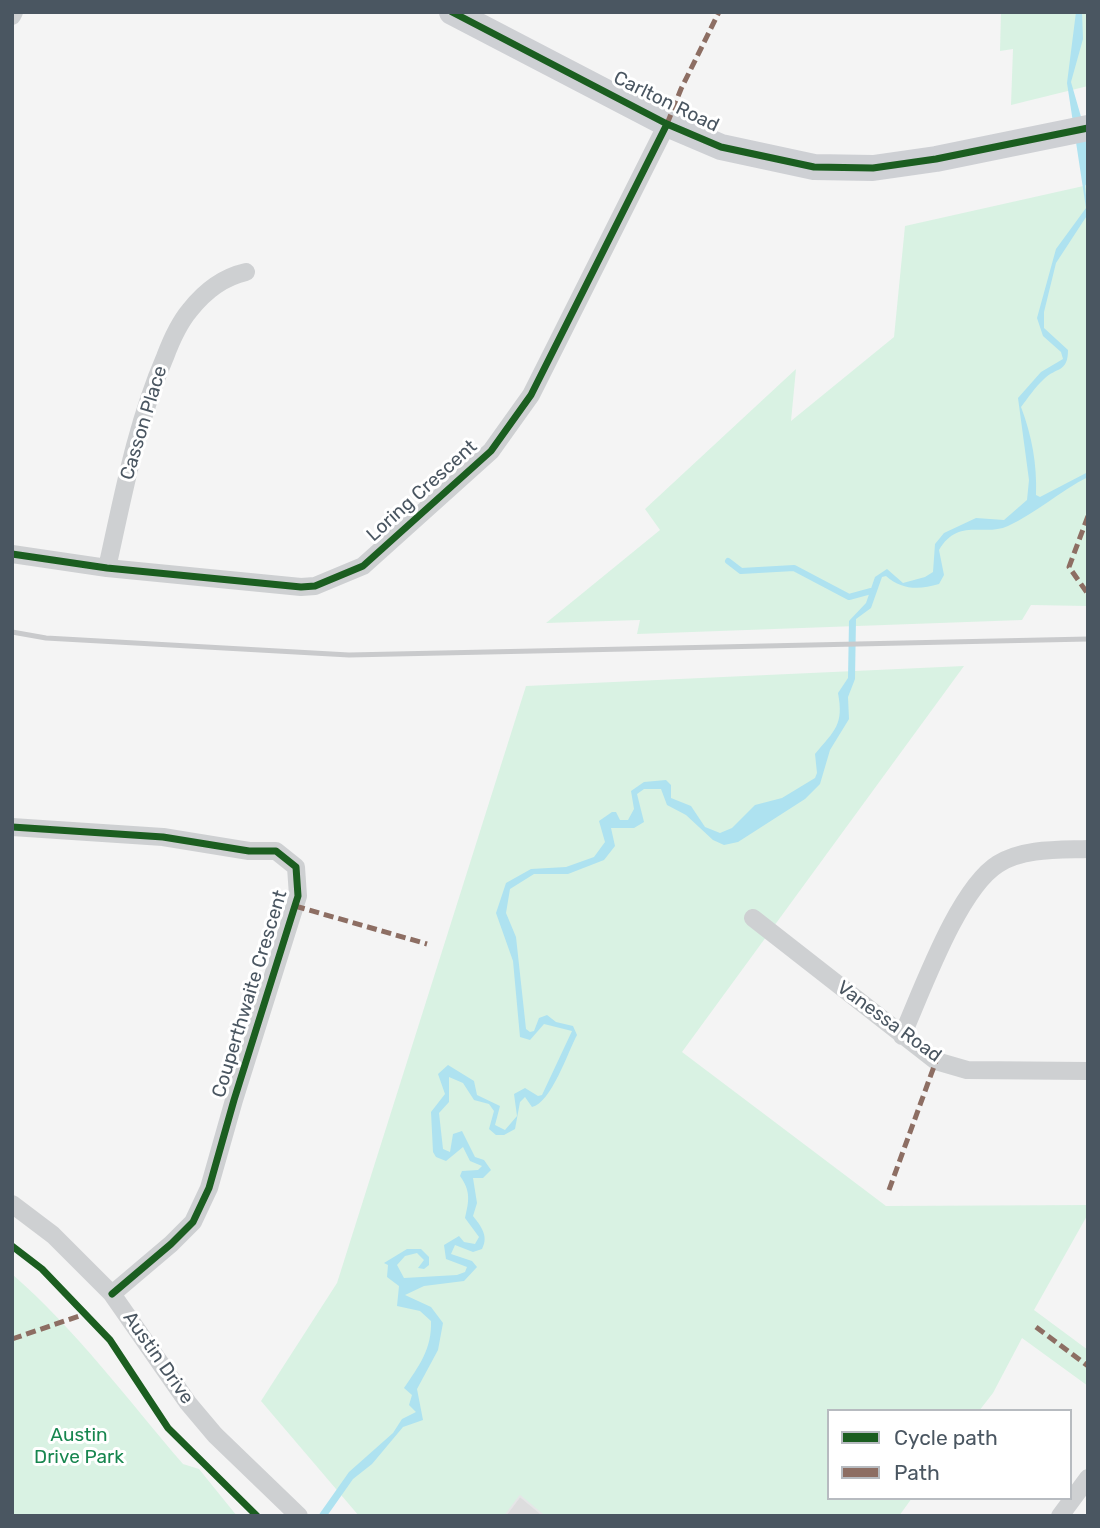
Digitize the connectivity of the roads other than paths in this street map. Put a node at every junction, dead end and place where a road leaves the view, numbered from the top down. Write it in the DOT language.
graph roads {
  1 [pos="452,12"];
  2 [pos="667,124"];
  3 [pos="1078,130"];
  4 [pos="246,272"];
  5 [pos="12,554"];
  6 [pos="107,568"];
  7 [pos="12,827"];
  8 [pos="1088,849"];
  9 [pos="753,918"];
  10 [pos="902,1036"];
  11 [pos="1088,1071"];
  12 [pos="12,1204"];
  13 [pos="111,1294"];
  14 [pos="1088,1478"];
  15 [pos="1072,1500"];
  16 [pos="1072,1500"];
  17 [pos="299,1516"];
  18 [pos="1060,1516"];
  1 -- 2 [label="street, Carlton Road"];
  2 -- 3 [label="street, Carlton Road"];
  2 -- 6 [label="street, Loring Crescent"];
  4 -- 6 [label="street, Casson Place"];
  5 -- 6 [label="street, Loring Crescent"];
  7 -- 13 [label="street, Couperthwaite Crescent"];
  8 -- 10 [label="street"];
  9 -- 10 [label="street, Vanessa Road"];
  10 -- 11 [label="street, Vanessa Road"];
  12 -- 13 [label="street, Austin Drive"];
  13 -- 17 [label="street, Austin Drive"];
  14 -- 16 [label="street"];
  15 -- 18 [label="street"];
}
